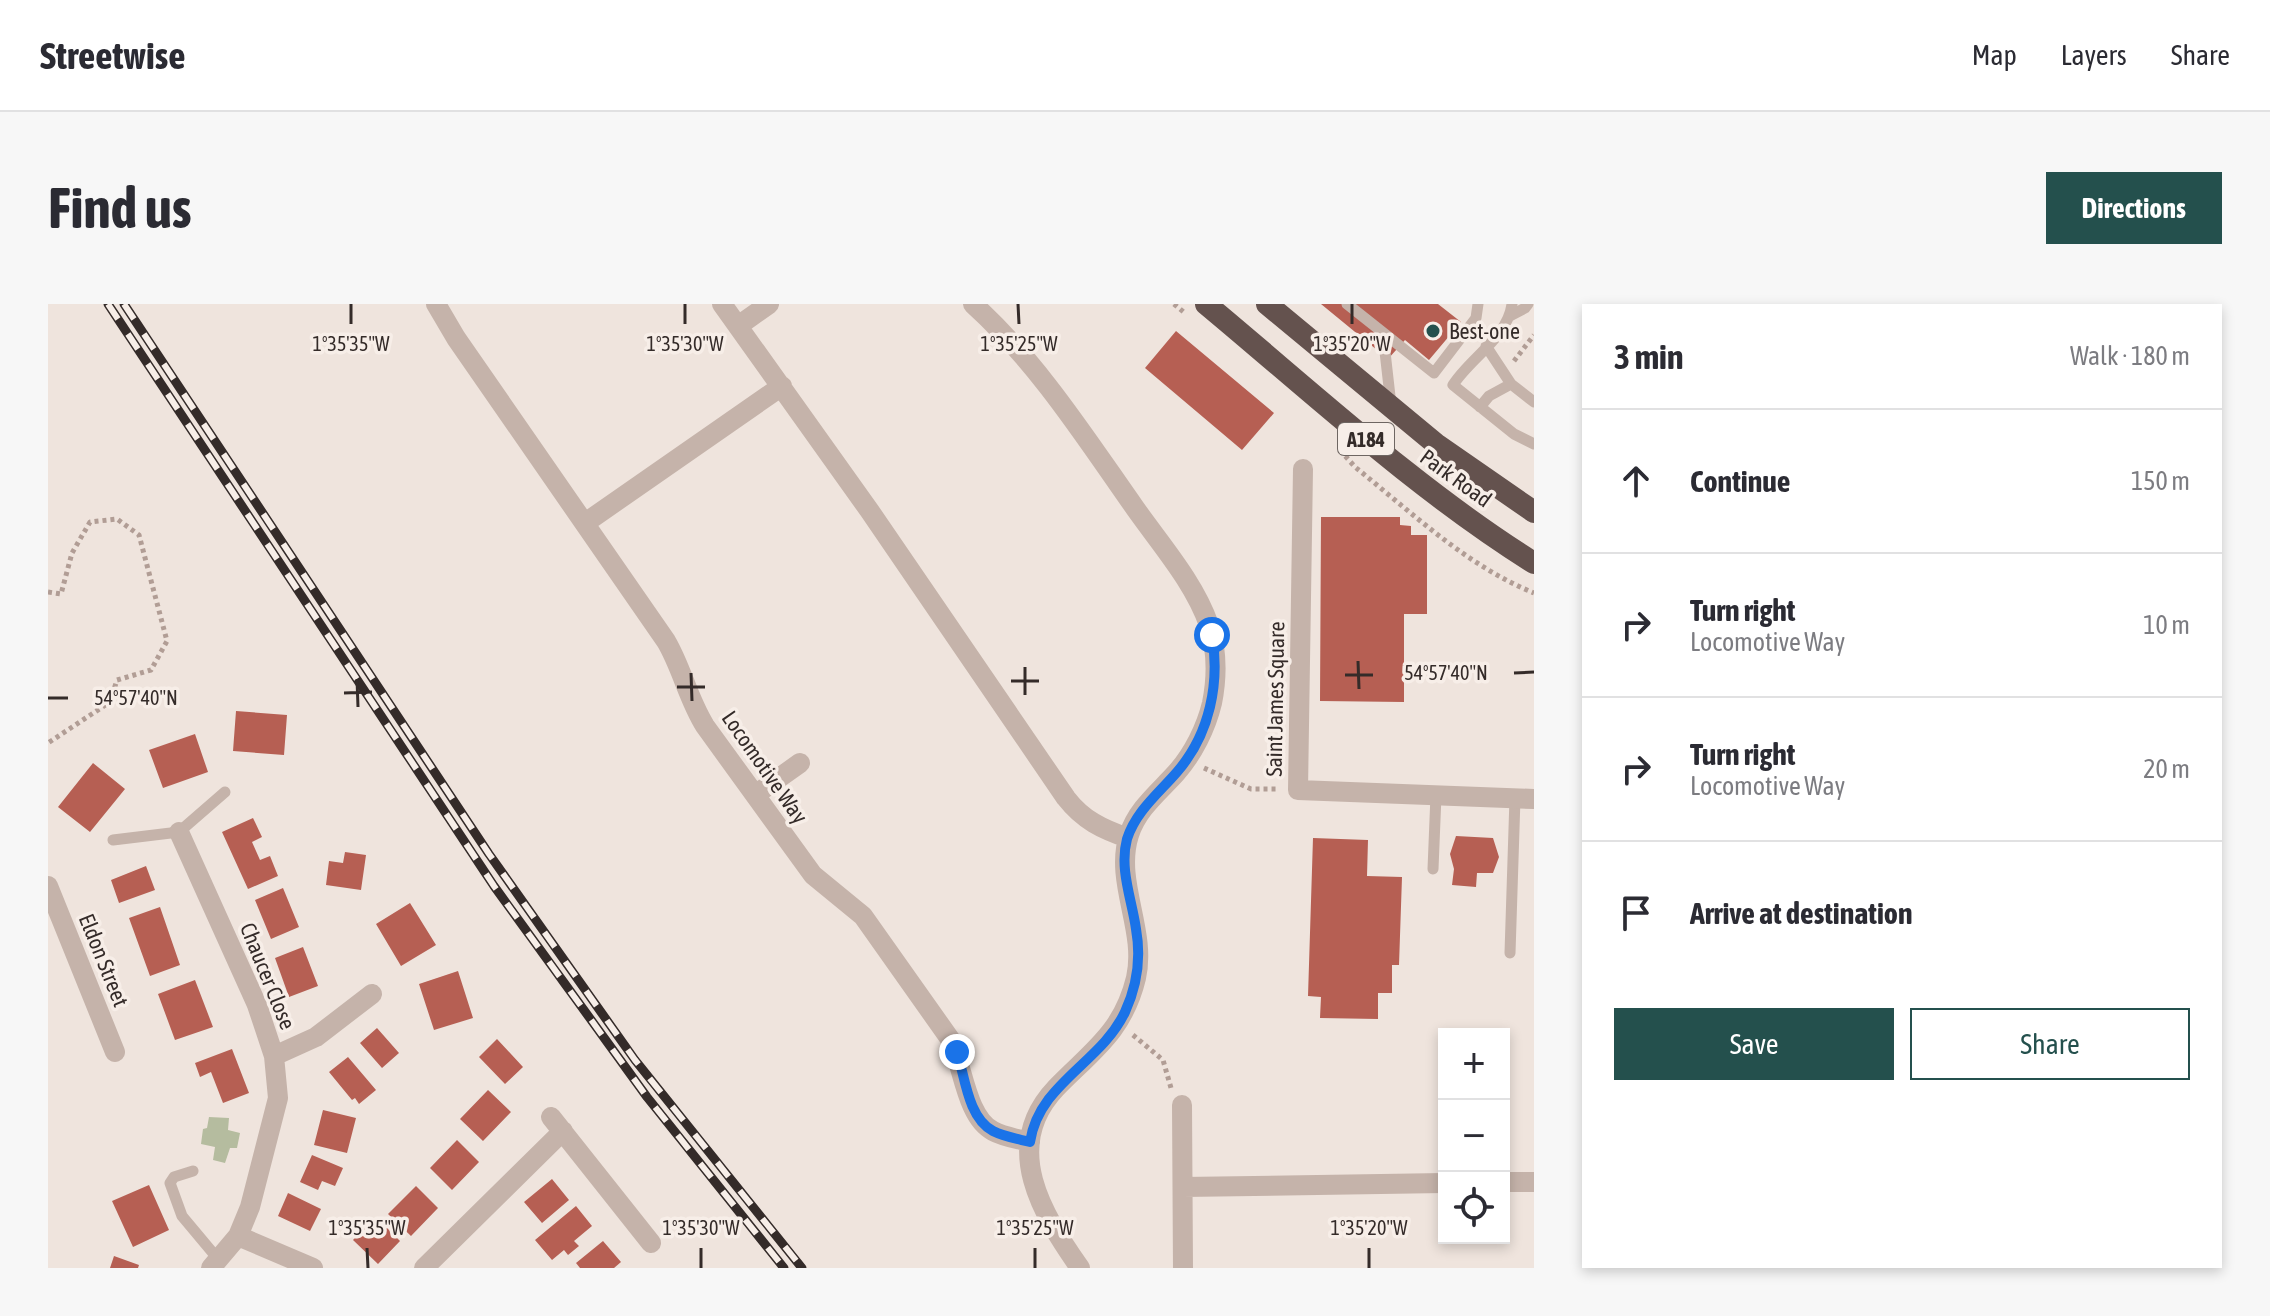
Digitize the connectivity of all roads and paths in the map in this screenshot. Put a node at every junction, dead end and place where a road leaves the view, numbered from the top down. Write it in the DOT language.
graph roads {
  1 [pos="436,304"];
  2 [pos="722,304"];
  3 [pos="769,304"];
  4 [pos="973,304"];
  5 [pos="1206,304"];
  6 [pos="1267,304"];
  7 [pos="1347,304"];
  8 [pos="1478,304"];
  9 [pos="1529,307"];
  10 [pos="1511,310"];
  11 [pos="738,326"];
  12 [pos="1383,334"];
  13 [pos="1534,335"];
  14 [pos="1486,346"];
  15 [pos="1515,365"];
  16 [pos="1511,384"];
  17 [pos="782,386"];
  18 [pos="1534,402"];
  19 [pos="1480,407"];
  20 [pos="1391,408"];
  21 [pos="1534,444"];
  22 [pos="1303,469"];
  23 [pos="1534,512"];
  24 [pos="585,523"];
  25 [pos="1534,563"];
  26 [pos="48,592"];
  27 [pos="48,743"];
  28 [pos="1187,760"];
  29 [pos="800,763"];
  30 [pos="1298,790"];
  31 [pos="225,792"];
  32 [pos="755,795"];
  33 [pos="1436,795"];
  34 [pos="1525,799"];
  35 [pos="179,832"];
  36 [pos="1128,838"];
  37 [pos="113,840"];
  38 [pos="1433,869"];
  39 [pos="48,886"];
  40 [pos="1510,953"];
  41 [pos="372,994"];
  42 [pos="1124,1014"];
  43 [pos="115,1052"];
  44 [pos="274,1056"];
  45 [pos="1182,1105"];
  46 [pos="1030,1142"];
  47 [pos="193,1171"];
  48 [pos="1510,1182"];
  49 [pos="1534,1182"];
  50 [pos="1438,1183"];
  51 [pos="1183,1187"];
  52 [pos="238,1236"];
  53 [pos="651,1243"];
  54 [pos="215,1264"];
  55 [pos="313,1268"];
  56 [pos="424,1268"];
  57 [pos="1080,1268"];
  58 [pos="1183,1268"];
  1 -- 24 [label="street, Locomotive Way"];
  2 -- 11 [label="street"];
  3 -- 11 [label="street"];
  4 -- 28 [label="street"];
  5 -- 25 [label="highway, Park Road / A184"];
  6 -- 20 [label="highway, Park Road / A184"];
  7 -- 12 [label="lane"];
  8 -- 12 [label="lane"];
  9 -- 10 [label="lane"];
  10 -- 14 [label="lane"];
  11 -- 17 [label="street"];
  12 -- 20 [label="lane"];
  13 -- 15 [label="path"];
  14 -- 16 [label="lane"];
  14 -- 19 [label="lane"];
  16 -- 18 [label="lane"];
  16 -- 19 [label="lane"];
  17 -- 24 [label="street"];
  17 -- 36 [label="street"];
  19 -- 21 [label="lane"];
  20 -- 23 [label="highway, Park Road / A184"];
  22 -- 30 [label="street, Saint James Square"];
  24 -- 32 [label="street, Locomotive Way"];
  26 -- 27 [label="path"];
  28 -- 30 [label="path"];
  28 -- 36 [label="street"];
  29 -- 32 [label="street"];
  30 -- 33 [label="street, Saint James Square"];
  31 -- 35 [label="lane"];
  32 -- 46 [label="street, Locomotive Way"];
  33 -- 34 [label="street, Saint James Square"];
  33 -- 38 [label="lane"];
  34 -- 40 [label="lane"];
  35 -- 37 [label="lane"];
  35 -- 44 [label="street, Chaucer Close"];
  36 -- 42 [label="street"];
  39 -- 43 [label="street, Eldon Street"];
  41 -- 44 [label="street"];
  42 -- 45 [label="path"];
  42 -- 46 [label="street"];
  44 -- 52 [label="street, Chaucer Close"];
  45 -- 51 [label="street"];
  46 -- 57 [label="street"];
  47 -- 54 [label="lane"];
  48 -- 49 [label="street"];
  50 -- 51 [label="street"];
  51 -- 58 [label="street"];
  52 -- 54 [label="street, Chaucer Close"];
  52 -- 55 [label="street"];
  53 -- 56 [label="street"];
}
